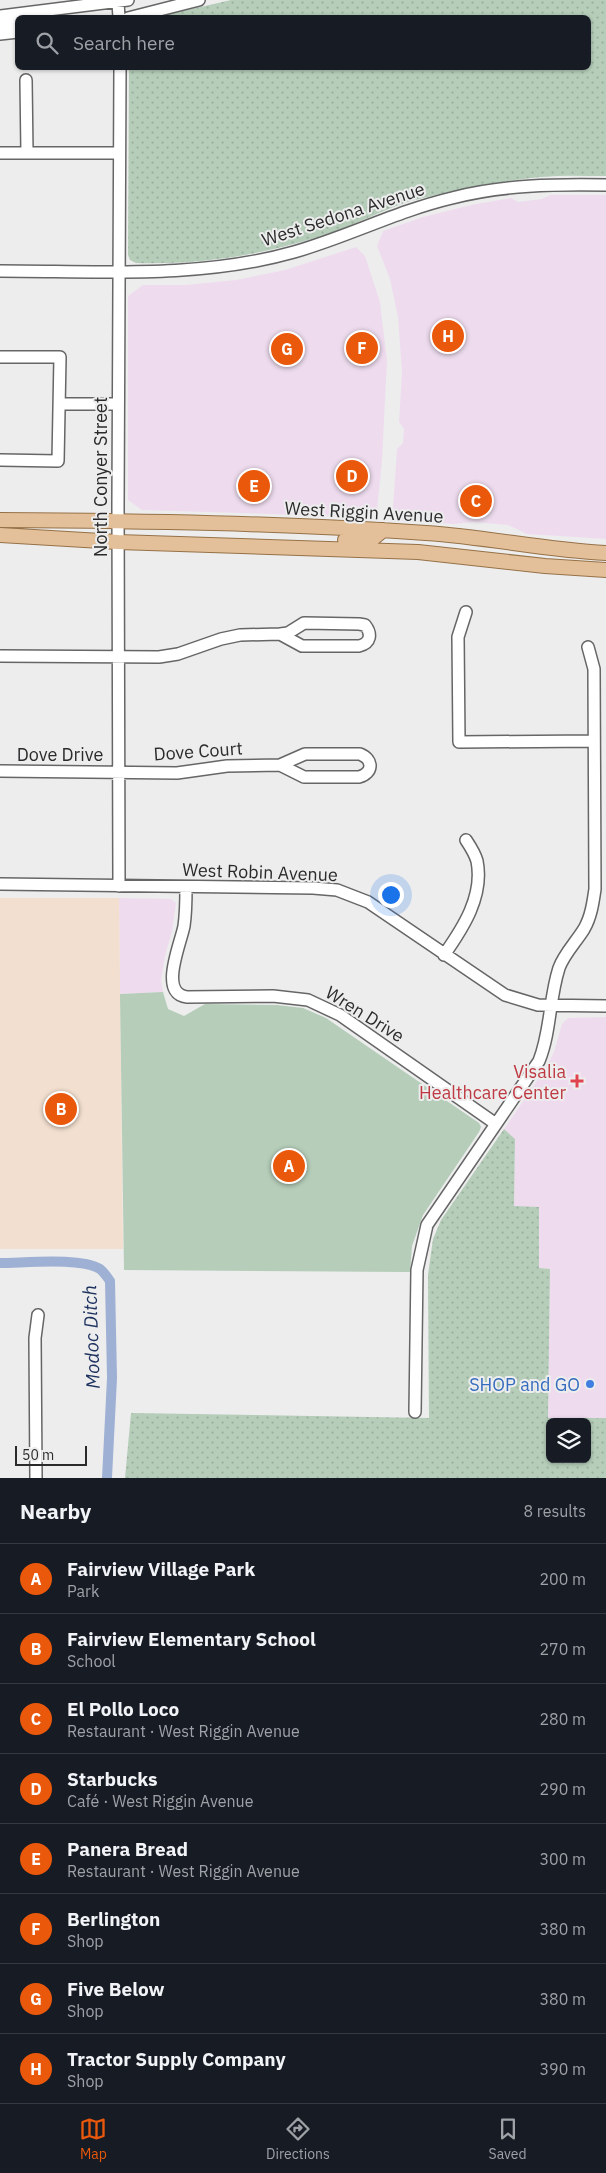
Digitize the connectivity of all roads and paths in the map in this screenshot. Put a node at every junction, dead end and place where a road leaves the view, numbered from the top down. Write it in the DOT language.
graph roads {
  1 [pos="199,0"];
  2 [pos="123,1"];
  3 [pos="26,15"];
  4 [pos="120,15"];
  5 [pos="140,15"];
  6 [pos="0,16"];
  7 [pos="15,16"];
  8 [pos="15,19"];
  9 [pos="0,26"];
  10 [pos="15,32"];
  11 [pos="0,34"];
  12 [pos="120,70"];
  13 [pos="26,80"];
  14 [pos="0,153"];
  15 [pos="26,153"];
  16 [pos="119,153"];
  17 [pos="606,185"];
  18 [pos="0,271"];
  19 [pos="119,271"];
  20 [pos="0,357"];
  21 [pos="59,404"];
  22 [pos="118,404"];
  23 [pos="0,460"];
  24 [pos="0,520"];
  25 [pos="118,521"];
  26 [pos="383,530"];
  27 [pos="0,535"];
  28 [pos="118,542"];
  29 [pos="284,547"];
  30 [pos="606,552"];
  31 [pos="606,570"];
  32 [pos="466,612"];
  33 [pos="280,634"];
  34 [pos="588,647"];
  35 [pos="0,656"];
  36 [pos="118,657"];
  37 [pos="594,742"];
  38 [pos="280,765"];
  39 [pos="0,771"];
  40 [pos="119,772"];
  41 [pos="466,840"];
  42 [pos="0,884"];
  43 [pos="119,886"];
  44 [pos="186,887"];
  45 [pos="444,955"];
  46 [pos="552,1006"];
  47 [pos="606,1006"];
  48 [pos="496,1124"];
  49 [pos="38,1315"];
  50 [pos="415,1412"];
  51 [pos="36,1478"];
  1 -- 5 [label="street"];
  2 -- 3 [label="street"];
  2 -- 4 [label="street"];
  6 -- 7 [label="street"];
  8 -- 9 [label="street"];
  10 -- 11 [label="street"];
  12 -- 16 [label="street, North Conyer Street"];
  13 -- 15 [label="street"];
  14 -- 15 [label="street"];
  15 -- 16 [label="street"];
  16 -- 19 [label="street, North Conyer Street"];
  17 -- 19 [label="street, West Sedona Avenue"];
  18 -- 19 [label="street, West Sedona Avenue"];
  19 -- 22 [label="street, North Conyer Street"];
  20 -- 21 [label="street"];
  21 -- 22 [label="street"];
  21 -- 23 [label="street"];
  22 -- 25 [label="street, North Conyer Street"];
  24 -- 25 [label="main road, West Riggin Avenue"];
  25 -- 26 [label="main road, West Riggin Avenue"];
  25 -- 28 [label="street, North Conyer Street"];
  26 -- 29 [label="main road"];
  26 -- 30 [label="main road, West Riggin Avenue"];
  27 -- 28 [label="main road"];
  28 -- 29 [label="main road"];
  28 -- 36 [label="street, North Conyer Street"];
  29 -- 31 [label="main road"];
  32 -- 37 [label="street"];
  33 -- 33 [label="street"];
  33 -- 36 [label="street"];
  34 -- 37 [label="street"];
  35 -- 36 [label="street"];
  36 -- 40 [label="street, North Conyer Street"];
  37 -- 46 [label="street"];
  38 -- 38 [label="street, Dove Court"];
  38 -- 40 [label="street, Dove Court"];
  39 -- 40 [label="street, Dove Drive"];
  40 -- 43 [label="street, North Conyer Street"];
  41 -- 45 [label="street"];
  42 -- 43 [label="street, West Robin Avenue"];
  43 -- 44 [label="street, West Robin Avenue"];
  44 -- 45 [label="street, West Robin Avenue"];
  44 -- 48 [label="street, Wren Drive"];
  45 -- 46 [label="street, West Robin Avenue"];
  46 -- 47 [label="street, West Robin Avenue"];
  46 -- 48 [label="street"];
  48 -- 50 [label="street"];
  49 -- 51 [label="street"];
}
